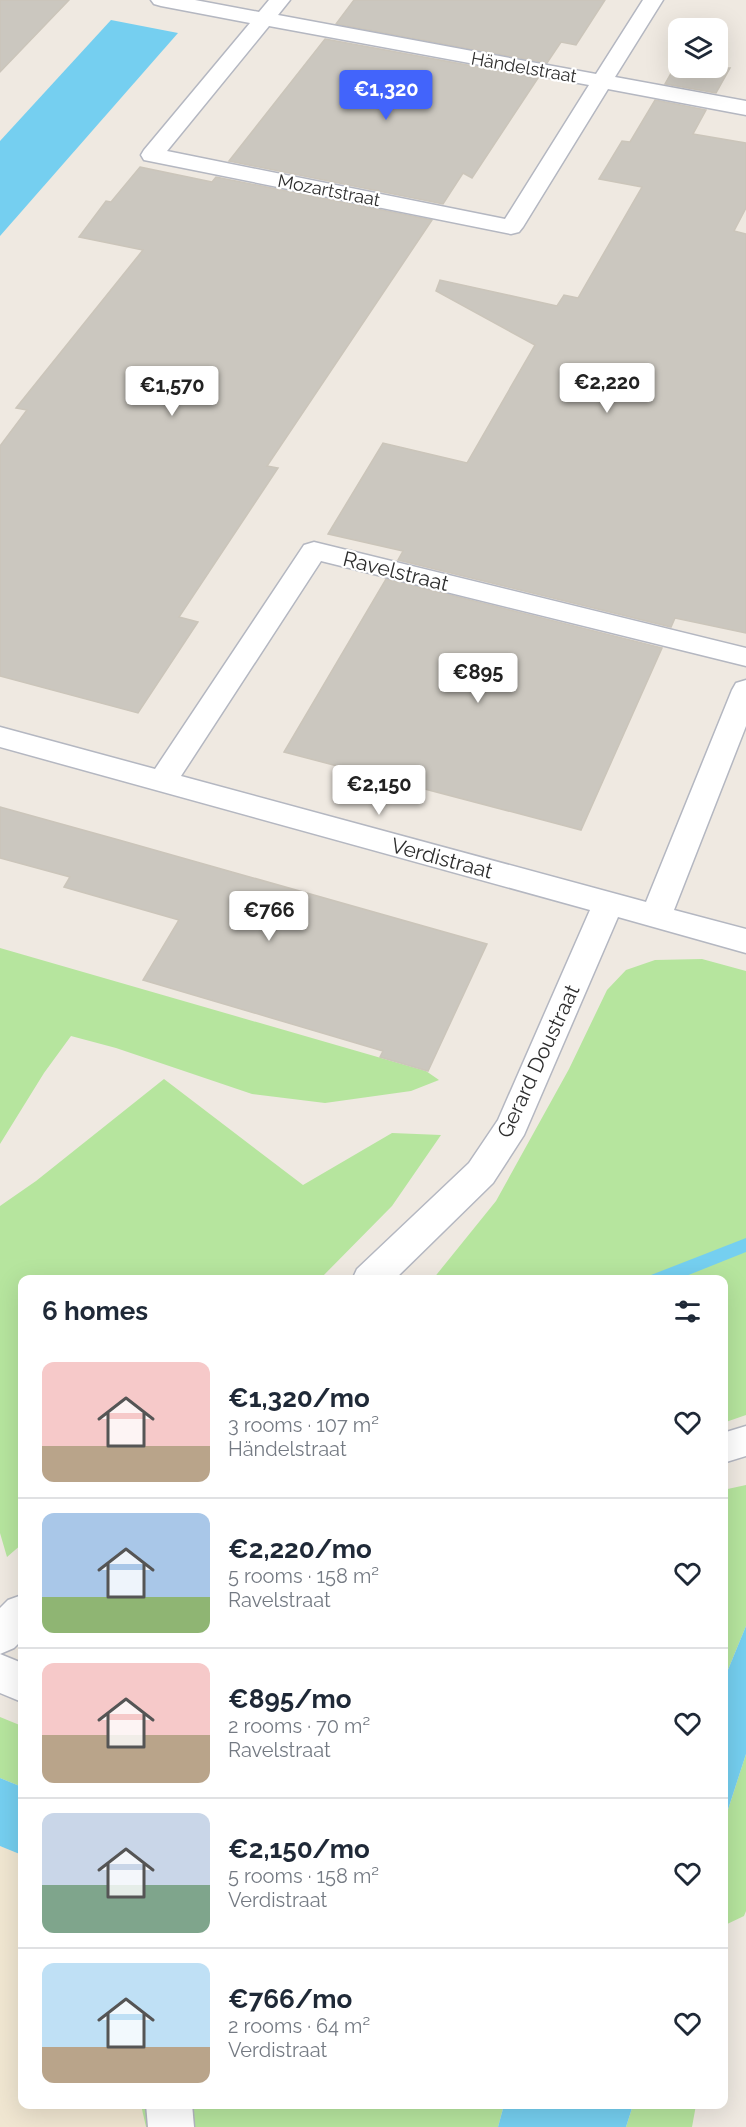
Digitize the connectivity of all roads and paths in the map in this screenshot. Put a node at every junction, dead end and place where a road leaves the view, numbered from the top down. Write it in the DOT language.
graph roads {
  1 [pos="161,0"];
  2 [pos="280,0"];
  3 [pos="653,0"];
  4 [pos="264,19"];
  5 [pos="600,81"];
  6 [pos="746,108"];
  7 [pos="746,657"];
  8 [pos="746,690"];
  9 [pos="0,737"];
  10 [pos="162,782"];
  11 [pos="609,904"];
  12 [pos="656,916"];
  13 [pos="746,941"];
  14 [pos="375,1275"];
  15 [pos="746,1442"];
  16 [pos="728,1447"];
  17 [pos="18,1617"];
  18 [pos="0,1635"];
  19 [pos="0,1673"];
  20 [pos="18,1681"];
  21 [pos="169,2109"];
  22 [pos="171,2127"];
  1 -- 4 [label="street, Händelstraat"];
  2 -- 4 [label="street"];
  3 -- 5 [label="street"];
  4 -- 5 [label="street, Händelstraat"];
  4 -- 5 [label="street, Mozartstraat"];
  5 -- 6 [label="street, Händelstraat"];
  7 -- 10 [label="street, Ravelstraat"];
  8 -- 12 [label="street"];
  9 -- 10 [label="street, Verdistraat"];
  10 -- 11 [label="street, Verdistraat"];
  11 -- 12 [label="street, Verdistraat"];
  11 -- 14 [label="street, Gerard Doustraat"];
  12 -- 13 [label="street, Verdistraat"];
  15 -- 16 [label="lane"];
  17 -- 18 [label="street"];
  19 -- 20 [label="street"];
  21 -- 22 [label="street"];
}
